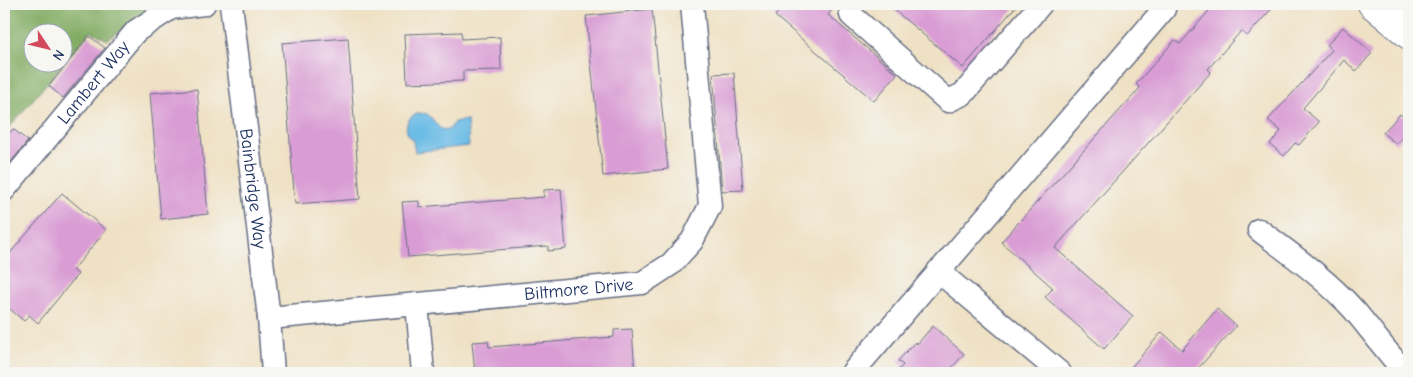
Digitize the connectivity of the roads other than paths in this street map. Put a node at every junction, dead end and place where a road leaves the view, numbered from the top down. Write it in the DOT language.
graph roads {
  1 [pos="204,4"];
  2 [pos="231,4"];
  3 [pos="692,4"];
  4 [pos="852,4"];
  5 [pos="1041,4"];
  6 [pos="1165,4"];
  7 [pos="1372,4"];
  8 [pos="1404,21"];
  9 [pos="4,190"];
  10 [pos="1259,230"];
  11 [pos="938,272"];
  12 [pos="417,304"];
  13 [pos="269,318"];
  14 [pos="273,373"];
  15 [pos="423,373"];
  16 [pos="852,373"];
  17 [pos="1060,373"];
  18 [pos="1406,373"];
  1 -- 9 [label="street, Lambert Way"];
  2 -- 13 [label="street, Bainbridge Way"];
  3 -- 12 [label="street, Biltmore Drive"];
  4 -- 5 [label="street"];
  6 -- 11 [label="street"];
  7 -- 8 [label="main road"];
  10 -- 18 [label="street"];
  11 -- 16 [label="street"];
  11 -- 17 [label="street"];
  12 -- 13 [label="street, Biltmore Drive"];
  12 -- 15 [label="street"];
  13 -- 14 [label="street, Bainbridge Way"];
}
